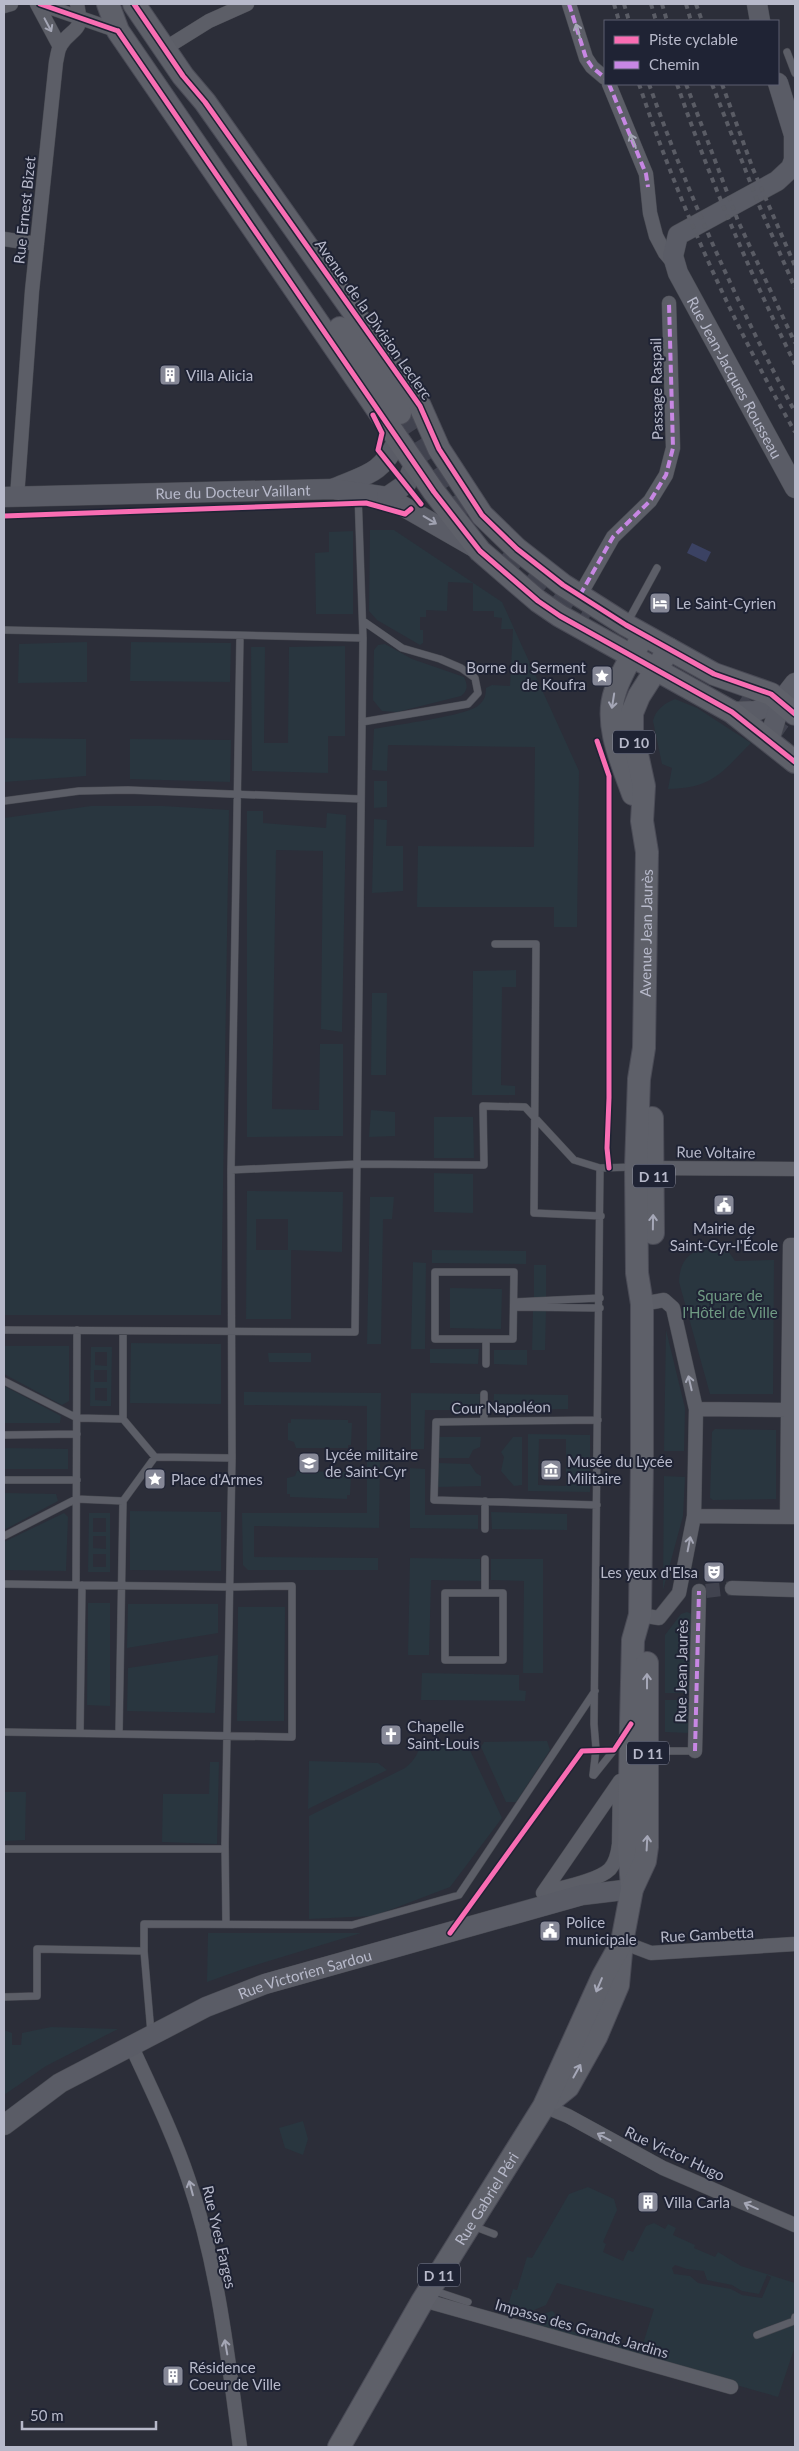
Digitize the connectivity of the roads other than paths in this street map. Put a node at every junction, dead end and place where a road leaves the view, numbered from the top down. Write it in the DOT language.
graph roads {
  1 [pos="11,4"];
  2 [pos="39,4"];
  3 [pos="77,4"];
  4 [pos="108,4"];
  5 [pos="247,4"];
  6 [pos="569,4"];
  7 [pos="757,4"];
  8 [pos="4,6"];
  9 [pos="139,9"];
  10 [pos="80,18"];
  11 [pos="760,20"];
  12 [pos="118,31"];
  13 [pos="60,47"];
  14 [pos="164,49"];
  15 [pos="787,52"];
  16 [pos="795,74"];
  17 [pos="183,76"];
  18 [pos="604,77"];
  19 [pos="609,85"];
  20 [pos="779,85"];
  21 [pos="793,169"];
  22 [pos="4,239"];
  23 [pos="280,243"];
  24 [pos="37,244"];
  25 [pos="278,265"];
  26 [pos="676,266"];
  27 [pos="669,304"];
  28 [pos="398,440"];
  29 [pos="439,449"];
  30 [pos="388,460"];
  31 [pos="415,463"];
  32 [pos="795,488"];
  33 [pos="333,489"];
  34 [pos="358,493"];
  35 [pos="10,497"];
  36 [pos="388,498"];
  37 [pos="480,550"];
  38 [pos="657,568"];
  39 [pos="580,595"];
  40 [pos="363,622"];
  41 [pos="4,630"];
  42 [pos="634,630"];
  43 [pos="240,636"];
  44 [pos="363,638"];
  45 [pos="669,649"];
  46 [pos="632,656"];
  47 [pos="656,669"];
  48 [pos="795,683"];
  49 [pos="788,707"];
  50 [pos="732,712"];
  51 [pos="362,722"];
  52 [pos="785,742"];
  53 [pos="795,762"];
  54 [pos="237,795"];
  55 [pos="362,799"];
  56 [pos="4,801"];
  57 [pos="642,821"];
  58 [pos="495,944"];
  59 [pos="533,1113"];
  60 [pos="358,1164"];
  61 [pos="600,1168"];
  62 [pos="645,1168"];
  63 [pos="795,1169"];
  64 [pos="231,1170"];
  65 [pos="601,1216"];
  66 [pos="795,1245"];
  67 [pos="600,1298"];
  68 [pos="642,1304"];
  69 [pos="514,1305"];
  70 [pos="600,1308"];
  71 [pos="4,1330"];
  72 [pos="77,1330"];
  73 [pos="123,1331"];
  74 [pos="232,1331"];
  75 [pos="486,1339"];
  76 [pos="486,1364"];
  77 [pos="4,1381"];
  78 [pos="484,1394"];
  79 [pos="696,1409"];
  80 [pos="791,1410"];
  81 [pos="77,1418"];
  82 [pos="123,1418"];
  83 [pos="598,1420"];
  84 [pos="484,1421"];
  85 [pos="77,1434"];
  86 [pos="4,1435"];
  87 [pos="155,1457"];
  88 [pos="232,1458"];
  89 [pos="4,1480"];
  90 [pos="76,1480"];
  91 [pos="76,1499"];
  92 [pos="123,1500"];
  93 [pos="485,1501"];
  94 [pos="597,1505"];
  95 [pos="694,1516"];
  96 [pos="791,1517"];
  97 [pos="485,1529"];
  98 [pos="4,1536"];
  99 [pos="485,1559"];
  100 [pos="4,1584"];
  101 [pos="79,1585"];
  102 [pos="122,1586"];
  103 [pos="230,1587"];
  104 [pos="732,1588"];
  105 [pos="795,1590"];
  106 [pos="485,1593"];
  107 [pos="679,1593"];
  108 [pos="640,1615"];
  109 [pos="595,1691"];
  110 [pos="631,1724"];
  111 [pos="4,1732"];
  112 [pos="80,1732"];
  113 [pos="119,1734"];
  114 [pos="228,1736"];
  115 [pos="648,1751"];
  116 [pos="695,1751"];
  117 [pos="4,1848"];
  118 [pos="224,1849"];
  119 [pos="632,1889"];
  120 [pos="543,1893"];
  121 [pos="226,1924"];
  122 [pos="622,1942"];
  123 [pos="795,1944"];
  124 [pos="144,1951"];
  125 [pos="4,1996"];
  126 [pos="151,2035"];
  127 [pos="131,2045"];
  128 [pos="544,2106"];
  129 [pos="4,2125"];
  130 [pos="470,2225"];
  131 [pos="795,2225"];
  132 [pos="494,2234"];
  133 [pos="426,2295"];
  134 [pos="468,2302"];
  135 [pos="795,2317"];
  136 [pos="757,2335"];
  137 [pos="731,2386"];
  138 [pos="240,2447"];
  139 [pos="339,2447"];
  1 -- 8 [label="street"];
  2 -- 10 [label="street"];
  2 -- 13 [label="street, one-way"];
  3 -- 10 [label="street"];
  4 -- 12 [label="main road"];
  4 -- 23 [label="main road"];
  5 -- 14 [label="street"];
  18 -- 6 [label="street, one-way"];
  7 -- 11 [label="street"];
  9 -- 14 [label="main road, Avenue de la Division Leclerc"];
  10 -- 12 [label="street"];
  10 -- 13 [label="street"];
  12 -- 25 [label="main road"];
  13 -- 24 [label="street, Rue Ernest Bizet"];
  14 -- 17 [label="main road, Avenue de la Division Leclerc"];
  15 -- 16 [label="lane"];
  17 -- 23 [label="main road"];
  17 -- 29 [label="main road, Avenue de la Division Leclerc"];
  26 -- 19 [label="street, one-way"];
  20 -- 21 [label="street"];
  21 -- 26 [label="street"];
  22 -- 24 [label="street"];
  23 -- 25 [label="main road"];
  24 -- 35 [label="street, Rue Ernest Bizet"];
  25 -- 28 [label="main road"];
  26 -- 32 [label="street, Rue Jean-Jacques Rousseau"];
  27 -- 39 [label="street, Passage Raspail"];
  28 -- 30 [label="street"];
  28 -- 31 [label="main road"];
  29 -- 31 [label="street"];
  29 -- 39 [label="main road, Avenue de la Division Leclerc"];
  30 -- 31 [label="street"];
  30 -- 33 [label="street"];
  31 -- 36 [label="street"];
  31 -- 37 [label="main road"];
  33 -- 34 [label="street, Rue du Docteur Vaillant"];
  33 -- 35 [label="street, Rue du Docteur Vaillant"];
  34 -- 36 [label="street, Rue du Docteur Vaillant"];
  34 -- 40 [label="lane"];
  36 -- 37 [label="street, one-way"];
  37 -- 46 [label="main road"];
  38 -- 42 [label="lane"];
  39 -- 42 [label="main road, Avenue de la Division Leclerc"];
  40 -- 44 [label="lane"];
  40 -- 51 [label="lane"];
  41 -- 43 [label="lane"];
  42 -- 45 [label="main road, Avenue de la Division Leclerc"];
  42 -- 46 [label="main road"];
  43 -- 44 [label="lane"];
  43 -- 54 [label="lane"];
  44 -- 51 [label="lane"];
  45 -- 47 [label="main road"];
  45 -- 49 [label="main road, Avenue de la Division Leclerc"];
  46 -- 47 [label="main road"];
  46 -- 57 [label="main road, D 10, one-way"];
  47 -- 50 [label="main road"];
  47 -- 57 [label="main road, D 10"];
  48 -- 49 [label="street"];
  49 -- 50 [label="street"];
  49 -- 52 [label="street"];
  50 -- 52 [label="main road"];
  51 -- 55 [label="lane"];
  52 -- 53 [label="main road"];
  54 -- 55 [label="lane"];
  54 -- 56 [label="lane"];
  54 -- 64 [label="lane"];
  55 -- 60 [label="lane"];
  57 -- 62 [label="main road, Avenue Jean Jaurès / D 11"];
  58 -- 59 [label="lane"];
  59 -- 60 [label="lane"];
  59 -- 61 [label="lane"];
  59 -- 65 [label="lane"];
  60 -- 64 [label="lane"];
  60 -- 74 [label="lane"];
  61 -- 62 [label="lane"];
  61 -- 65 [label="lane"];
  62 -- 63 [label="street, Rue Voltaire"];
  62 -- 68 [label="main road, Avenue Jean Jaurès / D 11"];
  64 -- 74 [label="lane"];
  65 -- 67 [label="lane"];
  66 -- 80 [label="street"];
  67 -- 69 [label="lane"];
  67 -- 70 [label="lane"];
  79 -- 68 [label="street, one-way"];
  68 -- 108 [label="main road, Avenue Jean Jaurès / D 11"];
  69 -- 70 [label="lane"];
  69 -- 75 [label="lane"];
  69 -- 75 [label="lane"];
  70 -- 83 [label="lane"];
  71 -- 72 [label="lane"];
  72 -- 73 [label="lane"];
  72 -- 81 [label="lane"];
  73 -- 74 [label="lane"];
  73 -- 82 [label="lane"];
  74 -- 88 [label="lane"];
  75 -- 76 [label="lane"];
  77 -- 81 [label="lane"];
  78 -- 84 [label="lane"];
  79 -- 80 [label="street"];
  79 -- 95 [label="street"];
  80 -- 96 [label="street"];
  81 -- 82 [label="lane"];
  81 -- 85 [label="lane"];
  82 -- 87 [label="lane"];
  83 -- 84 [label="lane, Cour Napoléon"];
  83 -- 94 [label="lane"];
  84 -- 93 [label="lane, Cour Napoléon"];
  85 -- 86 [label="lane"];
  85 -- 90 [label="lane"];
  87 -- 88 [label="lane"];
  87 -- 92 [label="lane"];
  88 -- 103 [label="lane"];
  89 -- 90 [label="lane"];
  90 -- 91 [label="lane"];
  91 -- 92 [label="lane"];
  91 -- 98 [label="lane"];
  91 -- 101 [label="lane"];
  92 -- 102 [label="lane"];
  93 -- 94 [label="lane, Cour Napoléon"];
  93 -- 97 [label="lane"];
  94 -- 109 [label="lane"];
  95 -- 96 [label="street"];
  107 -- 95 [label="street, one-way"];
  99 -- 106 [label="lane"];
  100 -- 101 [label="lane"];
  101 -- 102 [label="lane"];
  101 -- 112 [label="lane"];
  102 -- 103 [label="lane"];
  102 -- 113 [label="lane"];
  103 -- 114 [label="lane"];
  103 -- 114 [label="lane"];
  104 -- 105 [label="street"];
  106 -- 106 [label="lane"];
  107 -- 108 [label="street"];
  107 -- 116 [label="street, Rue Jean Jaurès"];
  108 -- 110 [label="main road, Avenue Jean Jaurès / D 11"];
  115 -- 108 [label="main road, Avenue Jean Jaurès / D 11, one-way"];
  109 -- 110 [label="lane"];
  109 -- 121 [label="lane"];
  110 -- 119 [label="main road, Avenue Jean Jaurès / D 11"];
  111 -- 112 [label="lane"];
  112 -- 113 [label="lane"];
  113 -- 114 [label="lane"];
  114 -- 118 [label="lane"];
  115 -- 116 [label="lane"];
  119 -- 115 [label="main road, Avenue Jean Jaurès / D 11, one-way"];
  117 -- 118 [label="lane"];
  118 -- 121 [label="lane"];
  119 -- 122 [label="main road, Rue Gabriel Péri / D 11"];
  119 -- 126 [label="street, Rue Victorien Sardou"];
  120 -- 120 [label="street"];
  121 -- 124 [label="lane"];
  122 -- 123 [label="street, Rue Gambetta"];
  122 -- 128 [label="main road, Rue Gabriel Péri / D 11"];
  124 -- 125 [label="lane"];
  124 -- 126 [label="lane"];
  126 -- 127 [label="street, Rue Victorien Sardou"];
  127 -- 129 [label="street, Rue Victorien Sardou"];
  138 -- 127 [label="street, Rue Yves Farges, one-way"];
  128 -- 130 [label="main road, Rue Gabriel Péri / D 11"];
  131 -- 128 [label="street, Rue Victor Hugo, one-way"];
  130 -- 132 [label="lane"];
  130 -- 133 [label="main road, Rue Gabriel Péri / D 11"];
  133 -- 134 [label="lane"];
  133 -- 137 [label="street, Impasse des Grands Jardins"];
  133 -- 139 [label="main road, Rue Gabriel Péri / D 11"];
  135 -- 136 [label="lane"];
}
